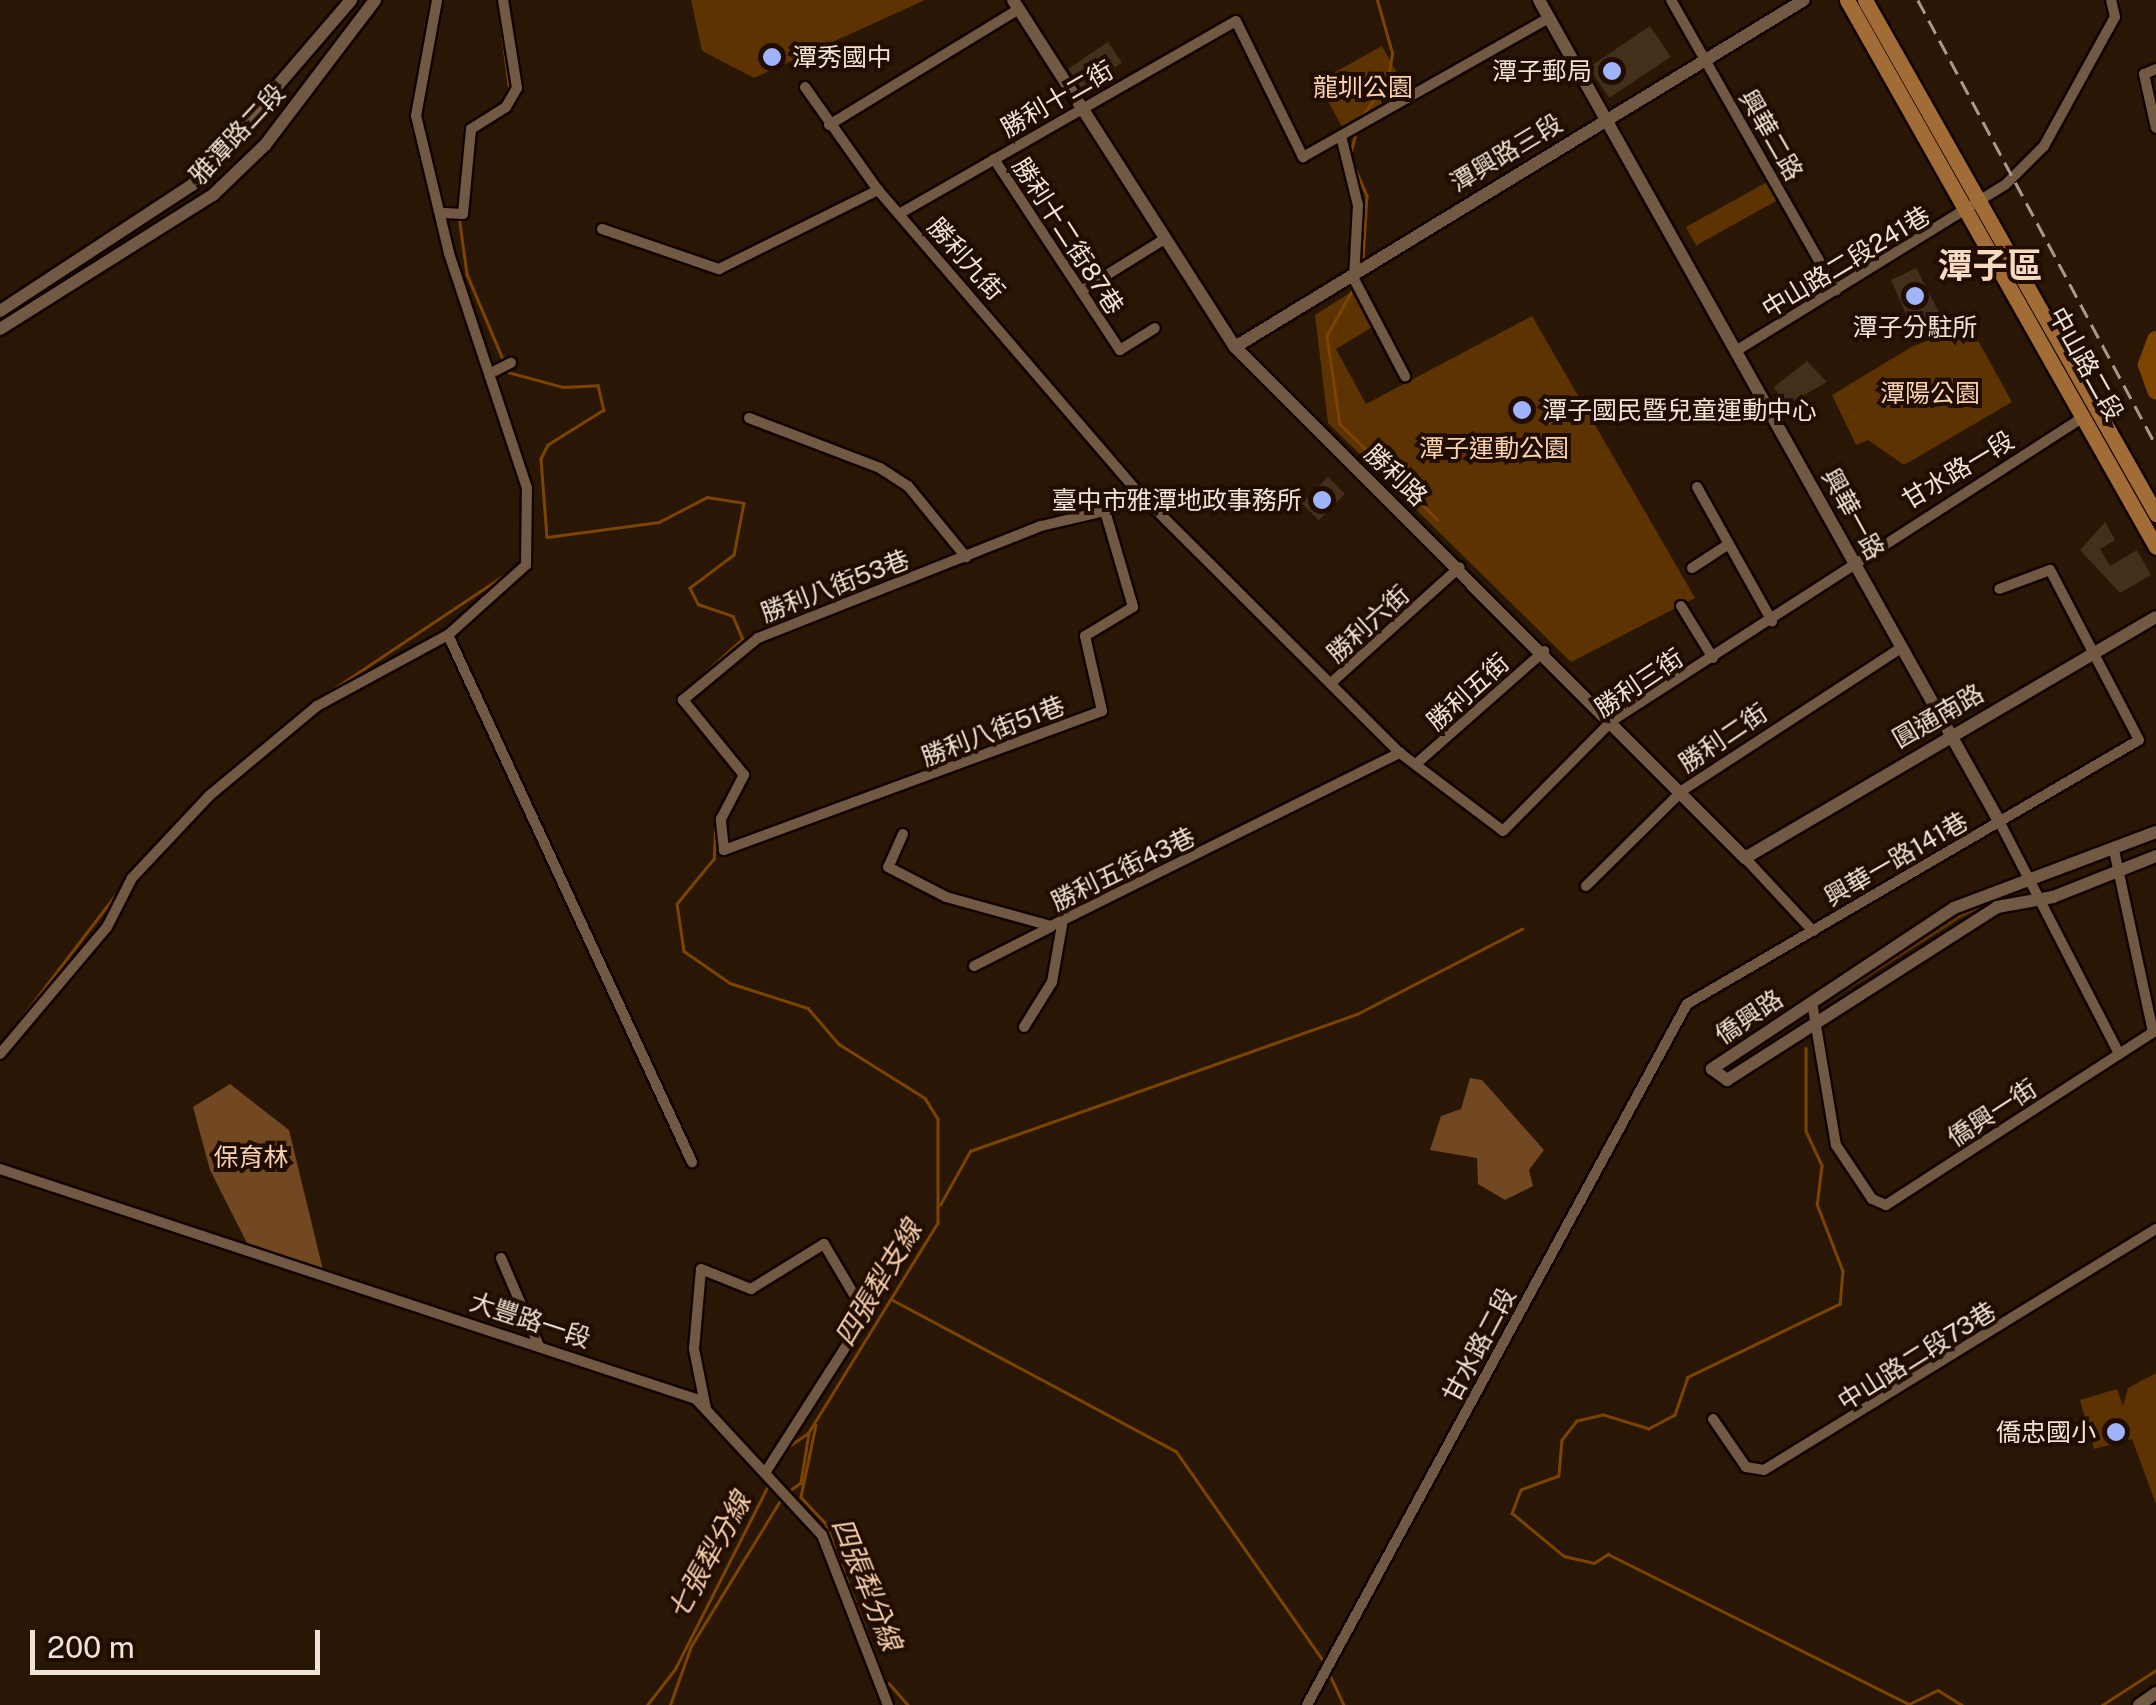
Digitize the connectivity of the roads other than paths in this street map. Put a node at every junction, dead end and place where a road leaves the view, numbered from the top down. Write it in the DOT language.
graph roads {
  1 [pos="351,0"];
  2 [pos="374,0"];
  3 [pos="437,0"];
  4 [pos="503,0"];
  5 [pos="1034,0"];
  6 [pos="1539,0"];
  7 [pos="1672,0"];
  8 [pos="1804,0"];
  9 [pos="1848,0"];
  10 [pos="1866,0"];
  11 [pos="2110,0"];
  12 [pos="1016,5"];
  13 [pos="1549,18"];
  14 [pos="1704,60"];
  15 [pos="2156,69"];
  16 [pos="804,87"];
  17 [pos="1078,105"];
  18 [pos="1605,118"];
  19 [pos="829,124"];
  20 [pos="2156,128"];
  21 [pos="1341,135"];
  22 [pos="994,159"];
  23 [pos="878,190"];
  24 [pos="1980,205"];
  25 [pos="444,213"];
  26 [pos="899,214"];
  27 [pos="602,229"];
  28 [pos="1163,240"];
  29 [pos="1360,275"];
  30 [pos="1836,290"];
  31 [pos="1080,291"];
  32 [pos="0,311"];
  33 [pos="0,328"];
  34 [pos="1155,328"];
  35 [pos="1235,347"];
  36 [pos="1739,349"];
  37 [pos="511,363"];
  38 [pos="494,371"];
  39 [pos="1406,376"];
  40 [pos="2085,416"];
  41 [pos="750,418"];
  42 [pos="1698,487"];
  43 [pos="1135,489"];
  44 [pos="1105,512"];
  45 [pos="2156,514"];
  46 [pos="1186,534"];
  47 [pos="1729,544"];
  48 [pos="2156,546"];
  49 [pos="966,556"];
  50 [pos="1858,565"];
  51 [pos="1460,567"];
  52 [pos="1692,568"];
  53 [pos="1998,589"];
  54 [pos="1681,606"];
  55 [pos="2156,617"];
  56 [pos="1772,622"];
  57 [pos="448,635"];
  58 [pos="1902,647"];
  59 [pos="1544,651"];
  60 [pos="2097,652"];
  61 [pos="1713,658"];
  62 [pos="1331,683"];
  63 [pos="1613,720"];
  64 [pos="1951,734"];
  65 [pos="1400,753"];
  66 [pos="1416,764"];
  67 [pos="1682,790"];
  68 [pos="2000,823"];
  69 [pos="2156,832"];
  70 [pos="903,834"];
  71 [pos="2114,850"];
  72 [pos="733,854"];
  73 [pos="2156,856"];
  74 [pos="1745,858"];
  75 [pos="2122,871"];
  76 [pos="2031,880"];
  77 [pos="1586,886"];
  78 [pos="2038,896"];
  79 [pos="1057,926"];
  80 [pos="1814,930"];
  81 [pos="974,966"];
  82 [pos="1812,1002"];
  83 [pos="1687,1004"];
  84 [pos="1820,1018"];
  85 [pos="1024,1027"];
  86 [pos="0,1054"];
  87 [pos="2119,1054"];
  88 [pos="692,1162"];
  89 [pos="0,1169"];
  90 [pos="2156,1228"];
  91 [pos="501,1258"];
  92 [pos="538,1344"];
  93 [pos="708,1415"];
  94 [pos="1713,1418"];
  95 [pos="765,1473"];
  96 [pos="2156,1693"];
  97 [pos="888,1705"];
  98 [pos="1307,1705"];
  99 [pos="2139,1705"];
  1 -- 32 [label="street, 雅潭路二段"];
  2 -- 33 [label="street, 雅潭路二段"];
  3 -- 25 [label="street"];
  4 -- 25 [label="street"];
  5 -- 12 [label="street"];
  6 -- 13 [label="street, 興華一路"];
  7 -- 14 [label="street, 興華二路"];
  8 -- 14 [label="street, 潭興路三段"];
  9 -- 24 [label="main road, 中山路二段"];
  10 -- 24 [label="main road, 中山路二段"];
  11 -- 24 [label="street, 中山路二段241巷"];
  12 -- 17 [label="street, 勝利路"];
  12 -- 19 [label="street"];
  13 -- 18 [label="street, 興華一路"];
  13 -- 21 [label="street"];
  14 -- 18 [label="street, 潭興路三段"];
  14 -- 30 [label="street, 興華二路"];
  15 -- 20 [label="street"];
  16 -- 19 [label="street, 勝利九街"];
  17 -- 21 [label="street, 勝利十二街"];
  17 -- 22 [label="street, 勝利十二街"];
  17 -- 28 [label="street, 勝利路"];
  18 -- 29 [label="street, 潭興路三段"];
  18 -- 36 [label="street, 興華一路"];
  19 -- 23 [label="street, 勝利九街"];
  21 -- 29 [label="street"];
  22 -- 26 [label="street, 勝利十二街"];
  22 -- 31 [label="street, 勝利十二街87巷"];
  23 -- 26 [label="street, 勝利九街"];
  23 -- 27 [label="street"];
  24 -- 30 [label="street, 中山路二段241巷"];
  24 -- 40 [label="main road, 中山路二段"];
  24 -- 45 [label="main road, 中山路二段"];
  25 -- 38 [label="street"];
  26 -- 43 [label="street, 勝利九街"];
  28 -- 31 [label="street"];
  28 -- 35 [label="street, 勝利路"];
  29 -- 35 [label="street, 潭興路三段"];
  29 -- 39 [label="street"];
  30 -- 36 [label="street, 中山路二段241巷"];
  31 -- 34 [label="street, 勝利十二街87巷"];
  35 -- 51 [label="street, 勝利路"];
  36 -- 50 [label="street, 興華一路"];
  37 -- 38 [label="street"];
  38 -- 57 [label="street"];
  40 -- 48 [label="main road, 中山路二段"];
  40 -- 50 [label="street, 甘水路一段"];
  41 -- 49 [label="street"];
  42 -- 47 [label="street"];
  43 -- 44 [label="street, 勝利八街53巷"];
  43 -- 46 [label="street, 勝利九街"];
  44 -- 49 [label="street, 勝利八街53巷"];
  44 -- 72 [label="street, 勝利八街51巷"];
  46 -- 62 [label="street, 勝利六街"];
  47 -- 52 [label="street"];
  47 -- 56 [label="street"];
  49 -- 72 [label="street, 勝利八街53巷"];
  50 -- 56 [label="street, 勝利三街"];
  50 -- 58 [label="street, 興華一路"];
  51 -- 59 [label="street, 勝利路"];
  51 -- 62 [label="street, 勝利六街"];
  53 -- 60 [label="street"];
  54 -- 61 [label="street"];
  55 -- 60 [label="street, 圓通南路"];
  56 -- 61 [label="street, 勝利三街"];
  57 -- 86 [label="street"];
  57 -- 88 [label="street"];
  58 -- 64 [label="street, 興華一路"];
  58 -- 67 [label="street, 勝利二街"];
  59 -- 63 [label="street, 勝利路"];
  59 -- 66 [label="street, 勝利五街"];
  60 -- 64 [label="street, 圓通南路"];
  60 -- 68 [label="street, 興華一路141巷"];
  61 -- 63 [label="street, 勝利三街"];
  62 -- 65 [label="street, 勝利五街"];
  63 -- 66 [label="street, 勝利三街"];
  63 -- 67 [label="street, 勝利路"];
  64 -- 68 [label="street, 興華一路"];
  64 -- 74 [label="street, 圓通南路"];
  65 -- 66 [label="street, 勝利五街"];
  65 -- 79 [label="street, 勝利五街43巷"];
  67 -- 74 [label="street, 勝利路"];
  67 -- 77 [label="street, 勝利二街"];
  68 -- 76 [label="street, 興華一路"];
  68 -- 80 [label="street, 興華一路141巷"];
  69 -- 71 [label="street, 僑興路"];
  70 -- 79 [label="street, 勝利五街43巷"];
  71 -- 75 [label="street, 僑興一街"];
  71 -- 76 [label="street, 僑興路"];
  73 -- 75 [label="street, 僑興路"];
  74 -- 80 [label="street, 勝利路"];
  75 -- 78 [label="street, 僑興路"];
  75 -- 87 [label="street, 僑興一街"];
  76 -- 78 [label="street, 興華一路"];
  76 -- 82 [label="street, 僑興路"];
  78 -- 84 [label="street, 僑興路"];
  78 -- 87 [label="street, 興華一路"];
  79 -- 81 [label="street"];
  79 -- 85 [label="street"];
  80 -- 83 [label="street, 興華一路141巷"];
  82 -- 84 [label="street, 僑興一街"];
  82 -- 84 [label="street, 僑興路"];
  83 -- 98 [label="street, 甘水路二段"];
  84 -- 87 [label="street, 僑興一街"];
  89 -- 92 [label="street, 大豐路一段"];
  90 -- 94 [label="street, 中山路二段73巷"];
  91 -- 92 [label="street"];
  92 -- 93 [label="street, 大豐路一段"];
  93 -- 95 [label="street, 大豐路一段"];
  93 -- 95 [label="street"];
  95 -- 97 [label="street, 大豐路一段"];
  96 -- 99 [label="street"];
}
